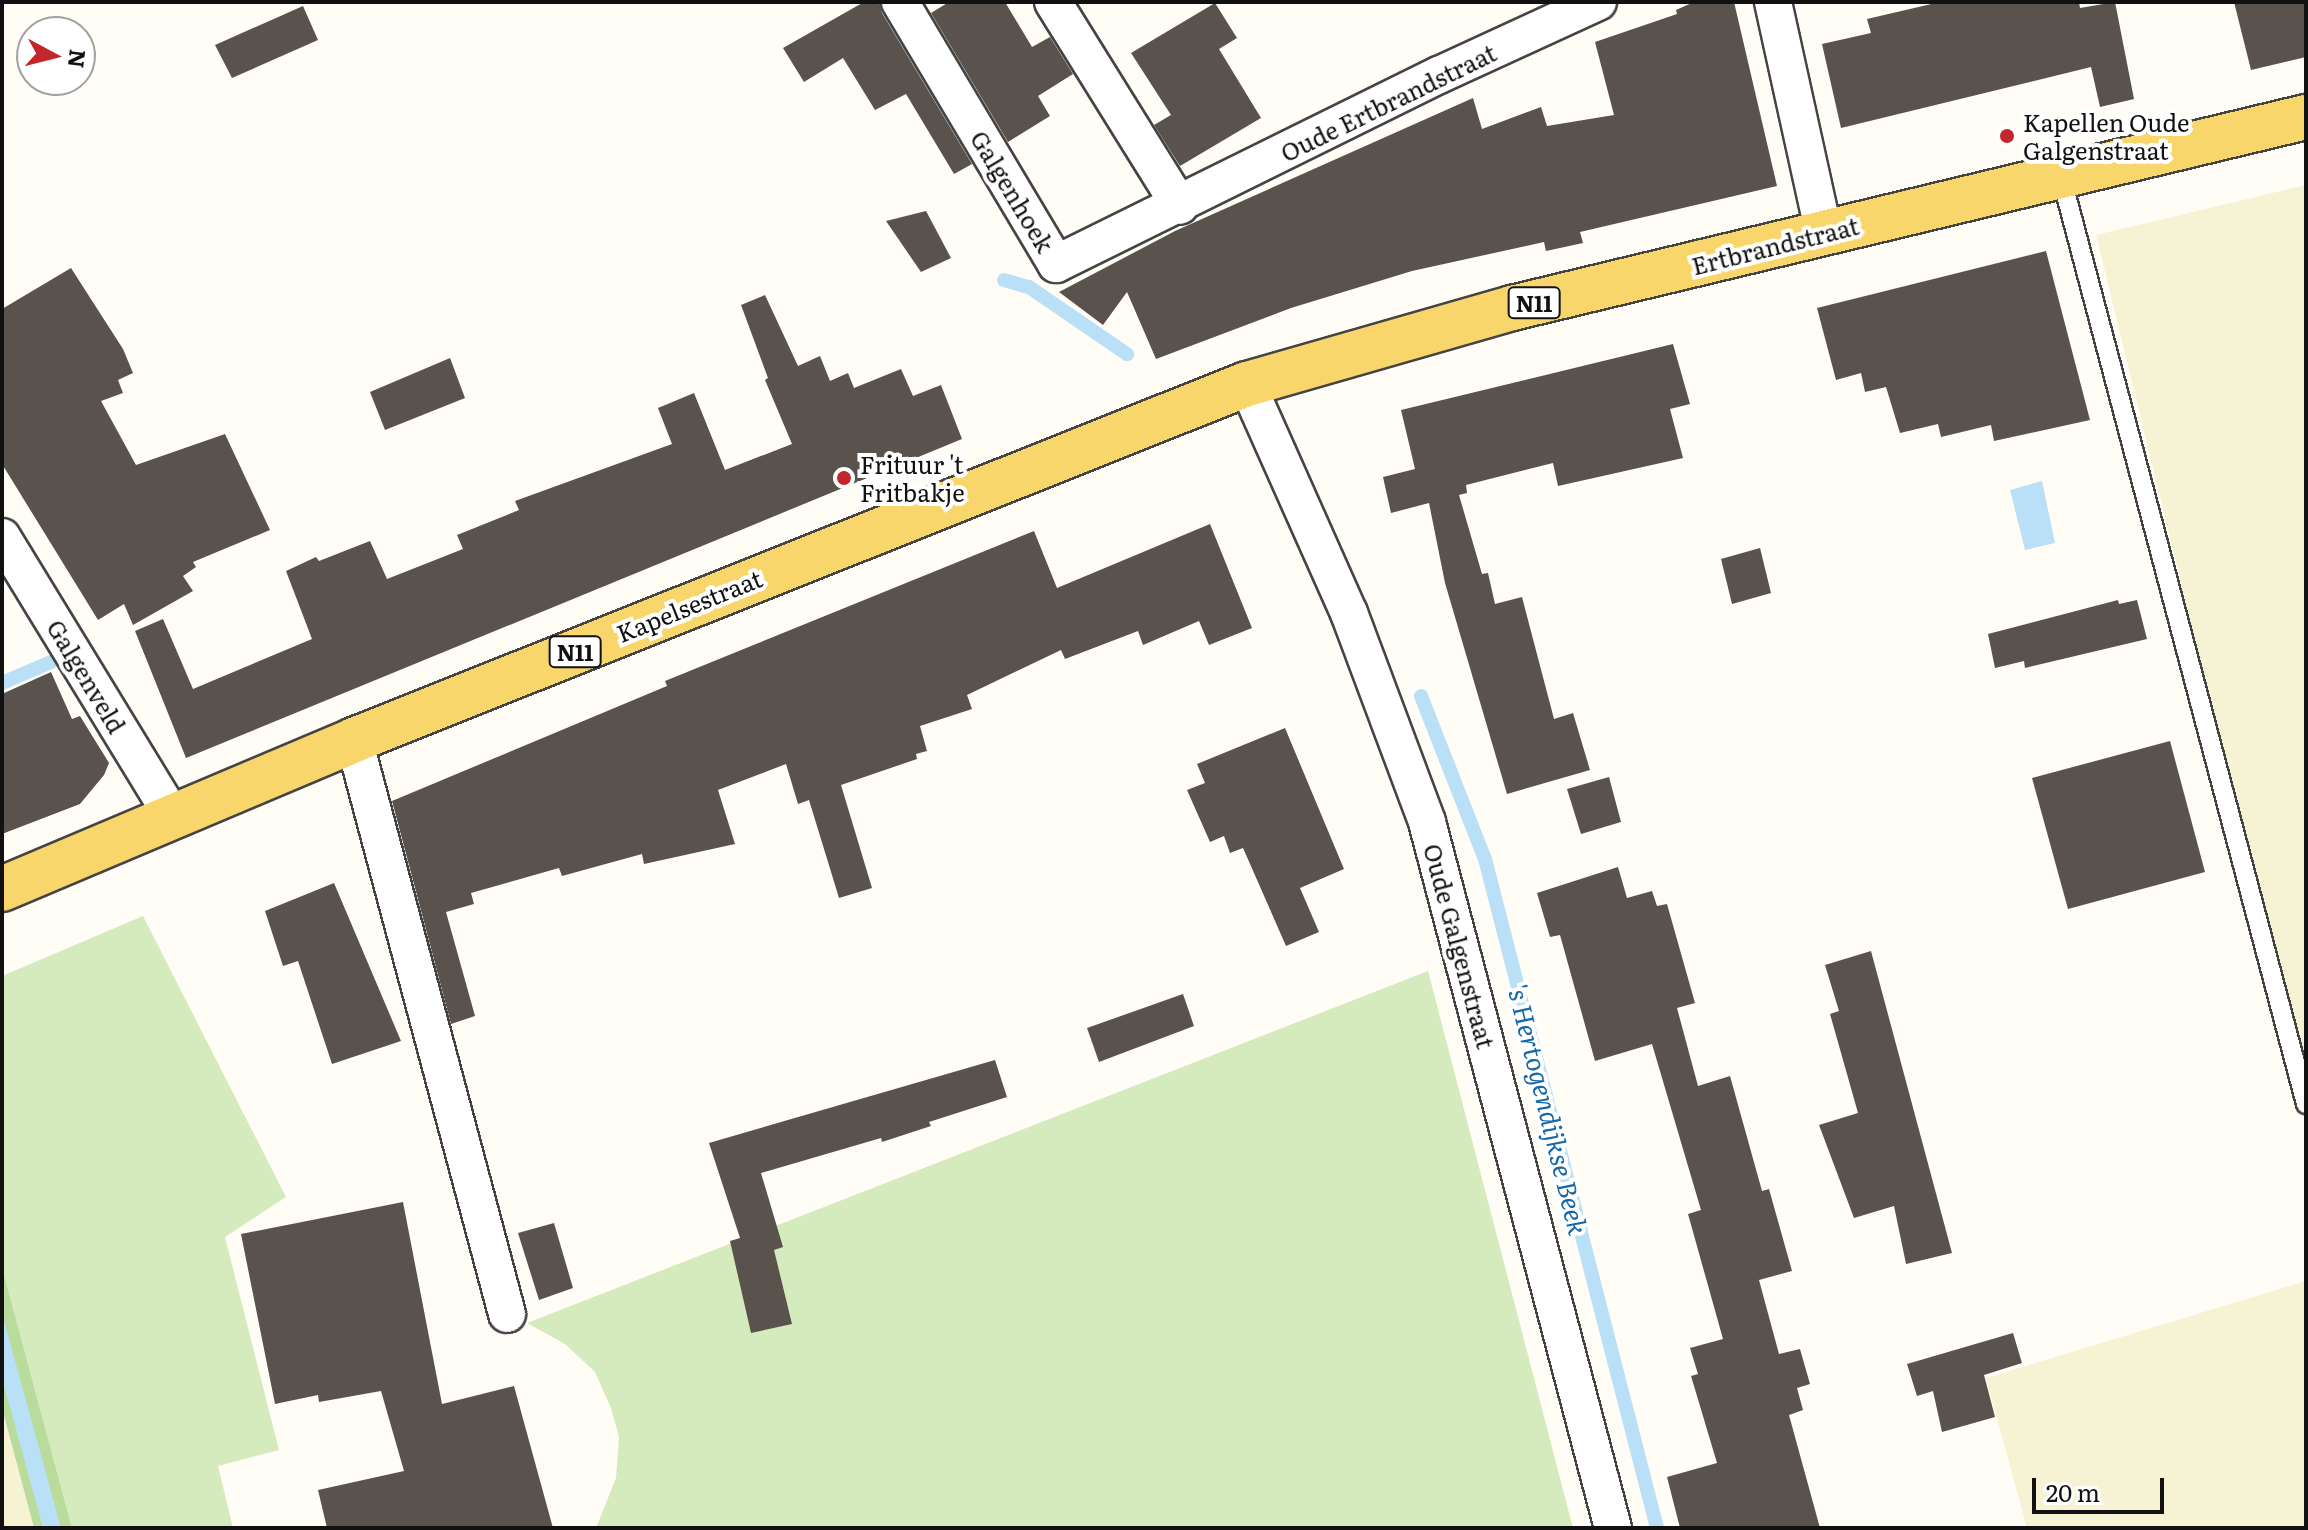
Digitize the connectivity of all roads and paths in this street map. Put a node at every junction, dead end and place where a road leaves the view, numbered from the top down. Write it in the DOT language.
graph roads {
  1 [pos="900,2"];
  2 [pos="1053,2"];
  3 [pos="1598,2"];
  4 [pos="1773,2"];
  5 [pos="2306,117"];
  6 [pos="2061,176"];
  7 [pos="1180,206"];
  8 [pos="1824,233"];
  9 [pos="1247,384"];
  10 [pos="2,537"];
  11 [pos="354,740"];
  12 [pos="172,816"];
  13 [pos="2,889"];
  14 [pos="2306,1104"];
  15 [pos="507,1314"];
  16 [pos="1613,1528"];
  1 -- 7 [label="street, Galgenhoek"];
  2 -- 7 [label="street"];
  3 -- 7 [label="street, Oude Ertbrandstraat"];
  4 -- 8 [label="street"];
  5 -- 6 [label="main road, Ertbrandstraat / N11"];
  6 -- 8 [label="main road, Ertbrandstraat / N11"];
  6 -- 14 [label="lane"];
  8 -- 9 [label="main road, Ertbrandstraat / N11"];
  9 -- 11 [label="main road, Kapelsestraat / N11"];
  9 -- 16 [label="street, Oude Galgenstraat"];
  10 -- 12 [label="street, Galgenveld"];
  11 -- 12 [label="main road, Kapelsestraat / N11"];
  11 -- 15 [label="street"];
  12 -- 13 [label="main road, Kapelsestraat / N11"];
}
